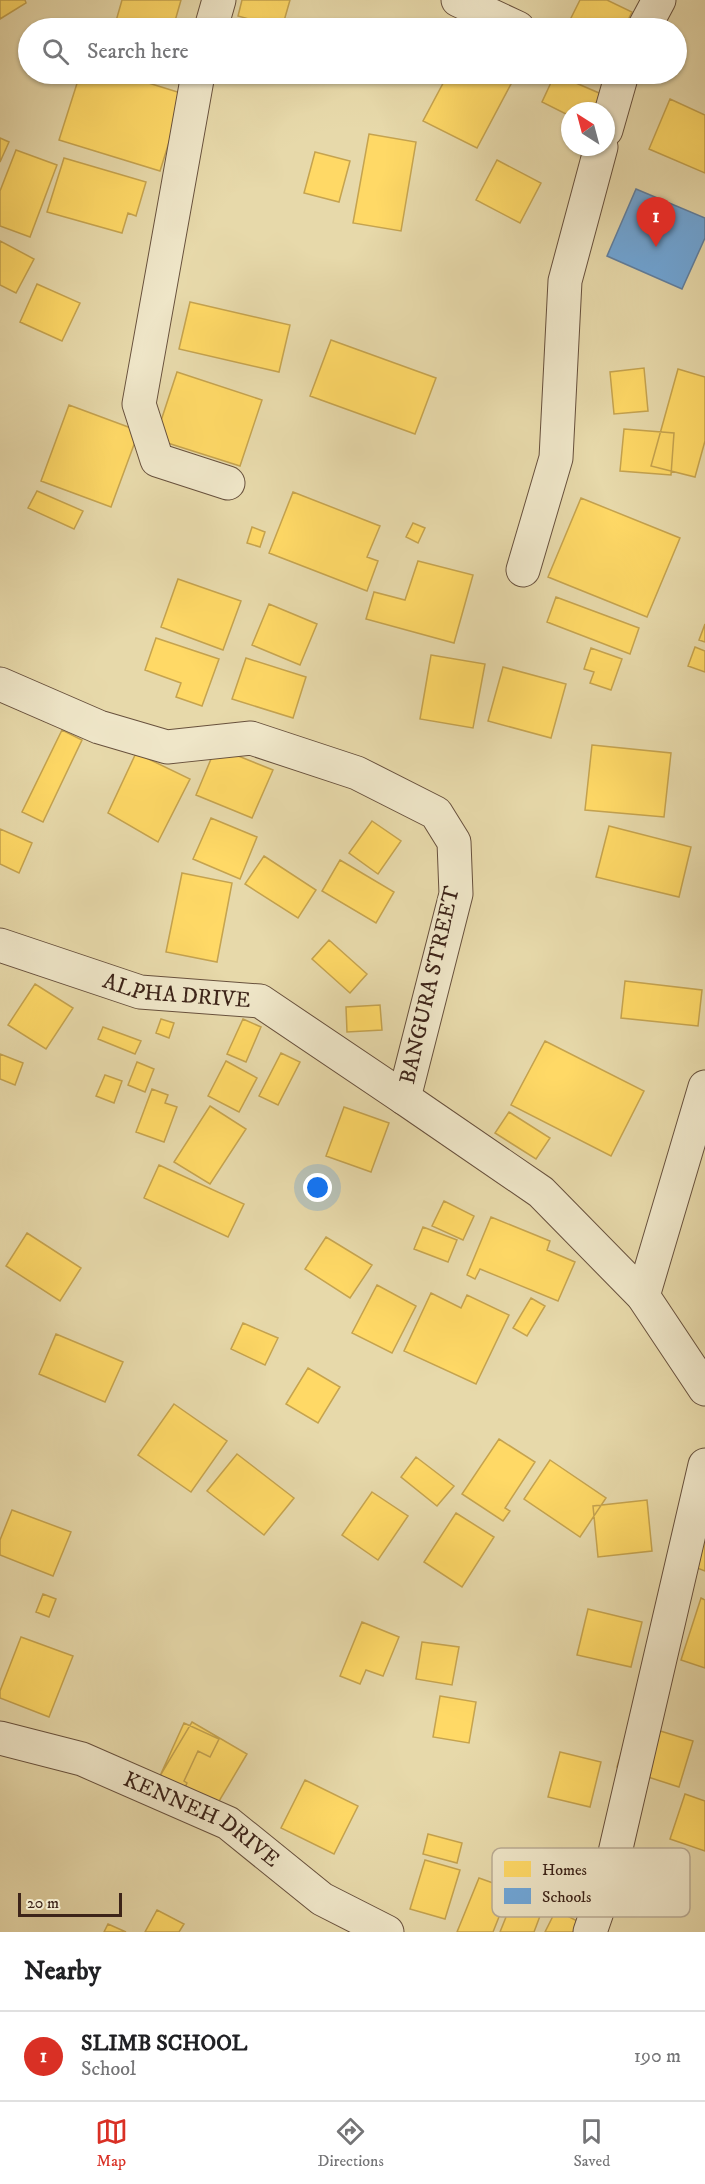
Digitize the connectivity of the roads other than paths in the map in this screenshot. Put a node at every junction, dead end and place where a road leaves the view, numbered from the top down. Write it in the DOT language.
graph roads {
  1 [pos="219,0"];
  2 [pos="458,0"];
  3 [pos="659,0"];
  4 [pos="214,18"];
  5 [pos="497,18"];
  6 [pos="649,18"];
  7 [pos="196,84"];
  8 [pos="617,84"];
  9 [pos="612,102"];
  10 [pos="599,156"];
  11 [pos="228,483"];
  12 [pos="523,570"];
  13 [pos="0,684"];
  14 [pos="0,945"];
  15 [pos="705,1087"];
  16 [pos="404,1098"];
  17 [pos="698,1143"];
  18 [pos="643,1296"];
  19 [pos="705,1389"];
  20 [pos="705,1465"];
  21 [pos="0,1738"];
  22 [pos="616,1848"];
  23 [pos="595,1917"];
  24 [pos="387,1932"];
  25 [pos="590,1932"];
  1 -- 4 [label="street"];
  2 -- 5 [label="street"];
  3 -- 6 [label="street"];
  7 -- 11 [label="street"];
  8 -- 9 [label="street"];
  10 -- 12 [label="street"];
  13 -- 16 [label="street, BANGURA STREET"];
  14 -- 16 [label="street, ALPHA DRIVE"];
  15 -- 17 [label="street"];
  16 -- 18 [label="street, BANGURA STREET"];
  17 -- 18 [label="street"];
  18 -- 19 [label="street, BANGURA STREET"];
  20 -- 22 [label="street"];
  21 -- 24 [label="street, KENNEH DRIVE"];
  23 -- 25 [label="street"];
}
